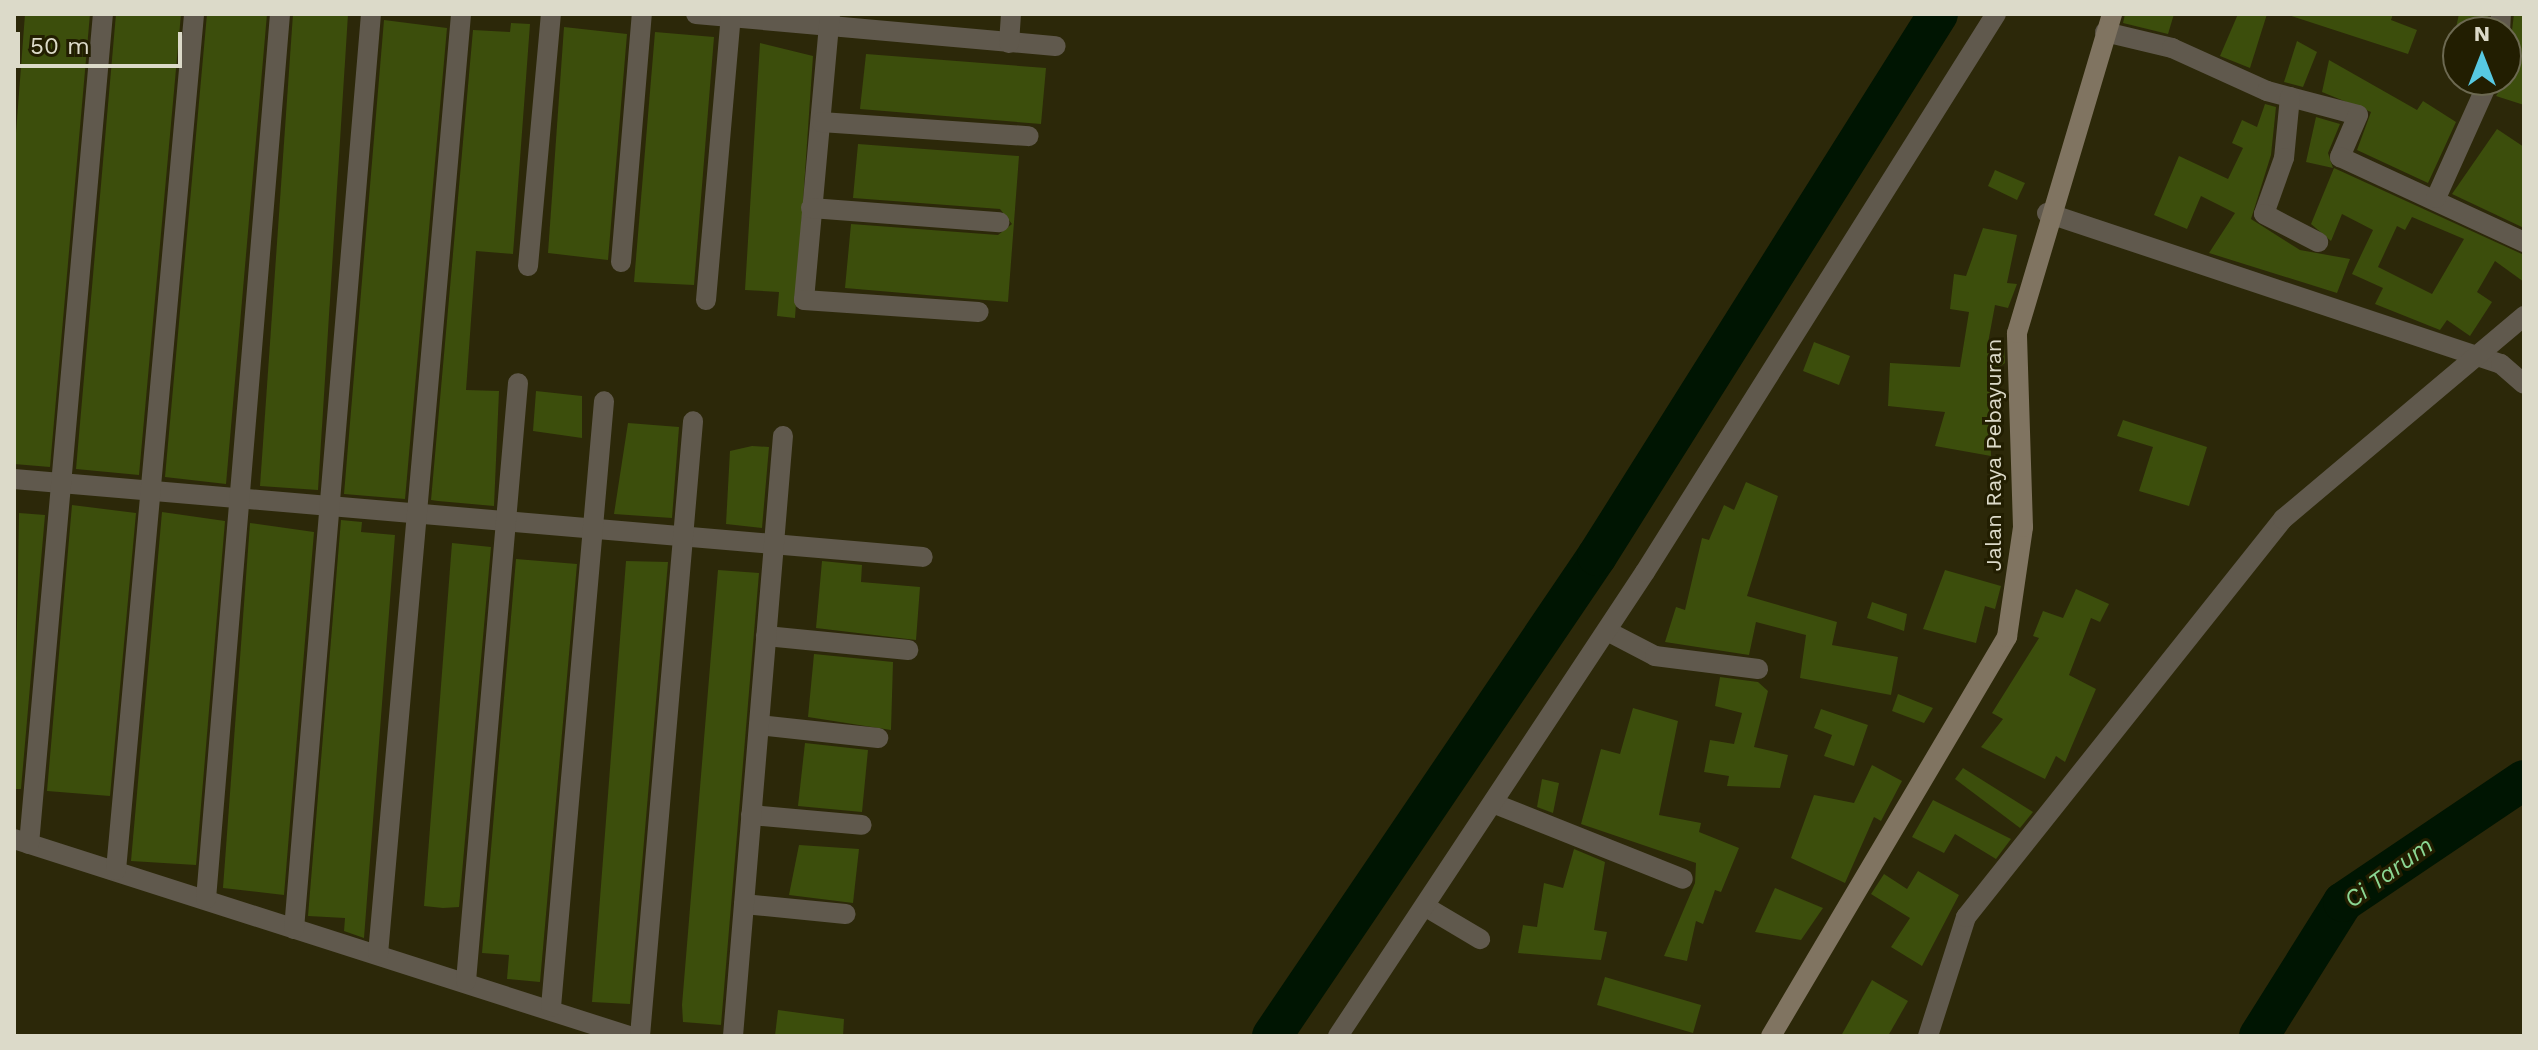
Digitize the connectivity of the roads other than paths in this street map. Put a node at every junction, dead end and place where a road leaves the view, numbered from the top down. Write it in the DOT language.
graph roads {
  1 [pos="103,14"];
  2 [pos="194,14"];
  3 [pos="280,14"];
  4 [pos="371,14"];
  5 [pos="461,14"];
  6 [pos="551,14"];
  7 [pos="642,14"];
  8 [pos="696,14"];
  9 [pos="1011,14"];
  10 [pos="1996,14"];
  11 [pos="731,16"];
  12 [pos="830,20"];
  13 [pos="2108,23"];
  14 [pos="926,24"];
  15 [pos="1009,43"];
  16 [pos="1056,46"];
  17 [pos="2482,96"];
  18 [pos="2290,97"];
  19 [pos="821,122"];
  20 [pos="1029,136"];
  21 [pos="2436,198"];
  22 [pos="811,208"];
  23 [pos="2047,213"];
  24 [pos="999,222"];
  25 [pos="2318,242"];
  26 [pos="2524,242"];
  27 [pos="621,262"];
  28 [pos="528,266"];
  29 [pos="706,300"];
  30 [pos="979,312"];
  31 [pos="2524,316"];
  32 [pos="2473,359"];
  33 [pos="518,383"];
  34 [pos="2524,384"];
  35 [pos="604,401"];
  36 [pos="693,421"];
  37 [pos="783,436"];
  38 [pos="14,479"];
  39 [pos="62,483"];
  40 [pos="150,490"];
  41 [pos="239,498"];
  42 [pos="330,506"];
  43 [pos="417,514"];
  44 [pos="506,521"];
  45 [pos="593,528"];
  46 [pos="683,537"];
  47 [pos="774,544"];
  48 [pos="923,557"];
  49 [pos="1607,631"];
  50 [pos="766,636"];
  51 [pos="908,650"];
  52 [pos="1758,669"];
  53 [pos="759,725"];
  54 [pos="878,738"];
  55 [pos="1495,804"];
  56 [pos="751,815"];
  57 [pos="862,825"];
  58 [pos="22,841"];
  59 [pos="116,870"];
  60 [pos="1683,879"];
  61 [pos="206,899"];
  62 [pos="744,904"];
  63 [pos="1426,907"];
  64 [pos="846,914"];
  65 [pos="294,929"];
  66 [pos="1480,939"];
  67 [pos="378,954"];
  68 [pos="466,981"];
  69 [pos="551,1007"];
  70 [pos="629,1036"];
  71 [pos="640,1036"];
  72 [pos="733,1036"];
  73 [pos="1338,1036"];
  74 [pos="1771,1036"];
  75 [pos="1928,1036"];
  1 -- 39 [label="street"];
  2 -- 40 [label="street"];
  3 -- 41 [label="street"];
  4 -- 42 [label="street"];
  5 -- 43 [label="street"];
  6 -- 28 [label="street"];
  7 -- 27 [label="street"];
  8 -- 11 [label="street"];
  9 -- 15 [label="street"];
  10 -- 49 [label="street"];
  11 -- 12 [label="street"];
  11 -- 29 [label="street"];
  12 -- 14 [label="street"];
  12 -- 19 [label="street"];
  13 -- 18 [label="street"];
  13 -- 23 [label="main road, Jalan Raya Pebayuran"];
  14 -- 15 [label="street"];
  15 -- 16 [label="street"];
  17 -- 21 [label="street"];
  18 -- 21 [label="street"];
  18 -- 25 [label="street"];
  19 -- 20 [label="street"];
  19 -- 22 [label="street"];
  21 -- 26 [label="street"];
  22 -- 24 [label="street"];
  22 -- 30 [label="street"];
  23 -- 32 [label="street"];
  23 -- 74 [label="main road, Jalan Raya Pebayuran"];
  31 -- 32 [label="street"];
  32 -- 34 [label="street"];
  32 -- 75 [label="street"];
  33 -- 44 [label="street"];
  35 -- 45 [label="street"];
  36 -- 46 [label="street"];
  37 -- 47 [label="street"];
  38 -- 39 [label="street"];
  39 -- 40 [label="street"];
  39 -- 58 [label="street"];
  40 -- 41 [label="street"];
  40 -- 59 [label="street"];
  41 -- 42 [label="street"];
  41 -- 61 [label="street"];
  42 -- 43 [label="street"];
  42 -- 65 [label="street"];
  43 -- 44 [label="street"];
  43 -- 67 [label="street"];
  44 -- 45 [label="street"];
  44 -- 68 [label="street"];
  45 -- 46 [label="street"];
  45 -- 69 [label="street"];
  46 -- 47 [label="street"];
  46 -- 71 [label="street"];
  47 -- 48 [label="street"];
  47 -- 50 [label="street"];
  49 -- 52 [label="street"];
  49 -- 55 [label="street"];
  50 -- 51 [label="street"];
  50 -- 53 [label="street"];
  53 -- 54 [label="street"];
  53 -- 56 [label="street"];
  55 -- 60 [label="street"];
  55 -- 63 [label="street"];
  56 -- 57 [label="street"];
  56 -- 62 [label="street"];
  58 -- 59 [label="street"];
  59 -- 61 [label="street"];
  61 -- 65 [label="street"];
  62 -- 64 [label="street"];
  62 -- 72 [label="street"];
  63 -- 66 [label="street"];
  63 -- 73 [label="street"];
  65 -- 67 [label="street"];
  67 -- 68 [label="street"];
  68 -- 69 [label="street"];
  69 -- 70 [label="street"];
}
